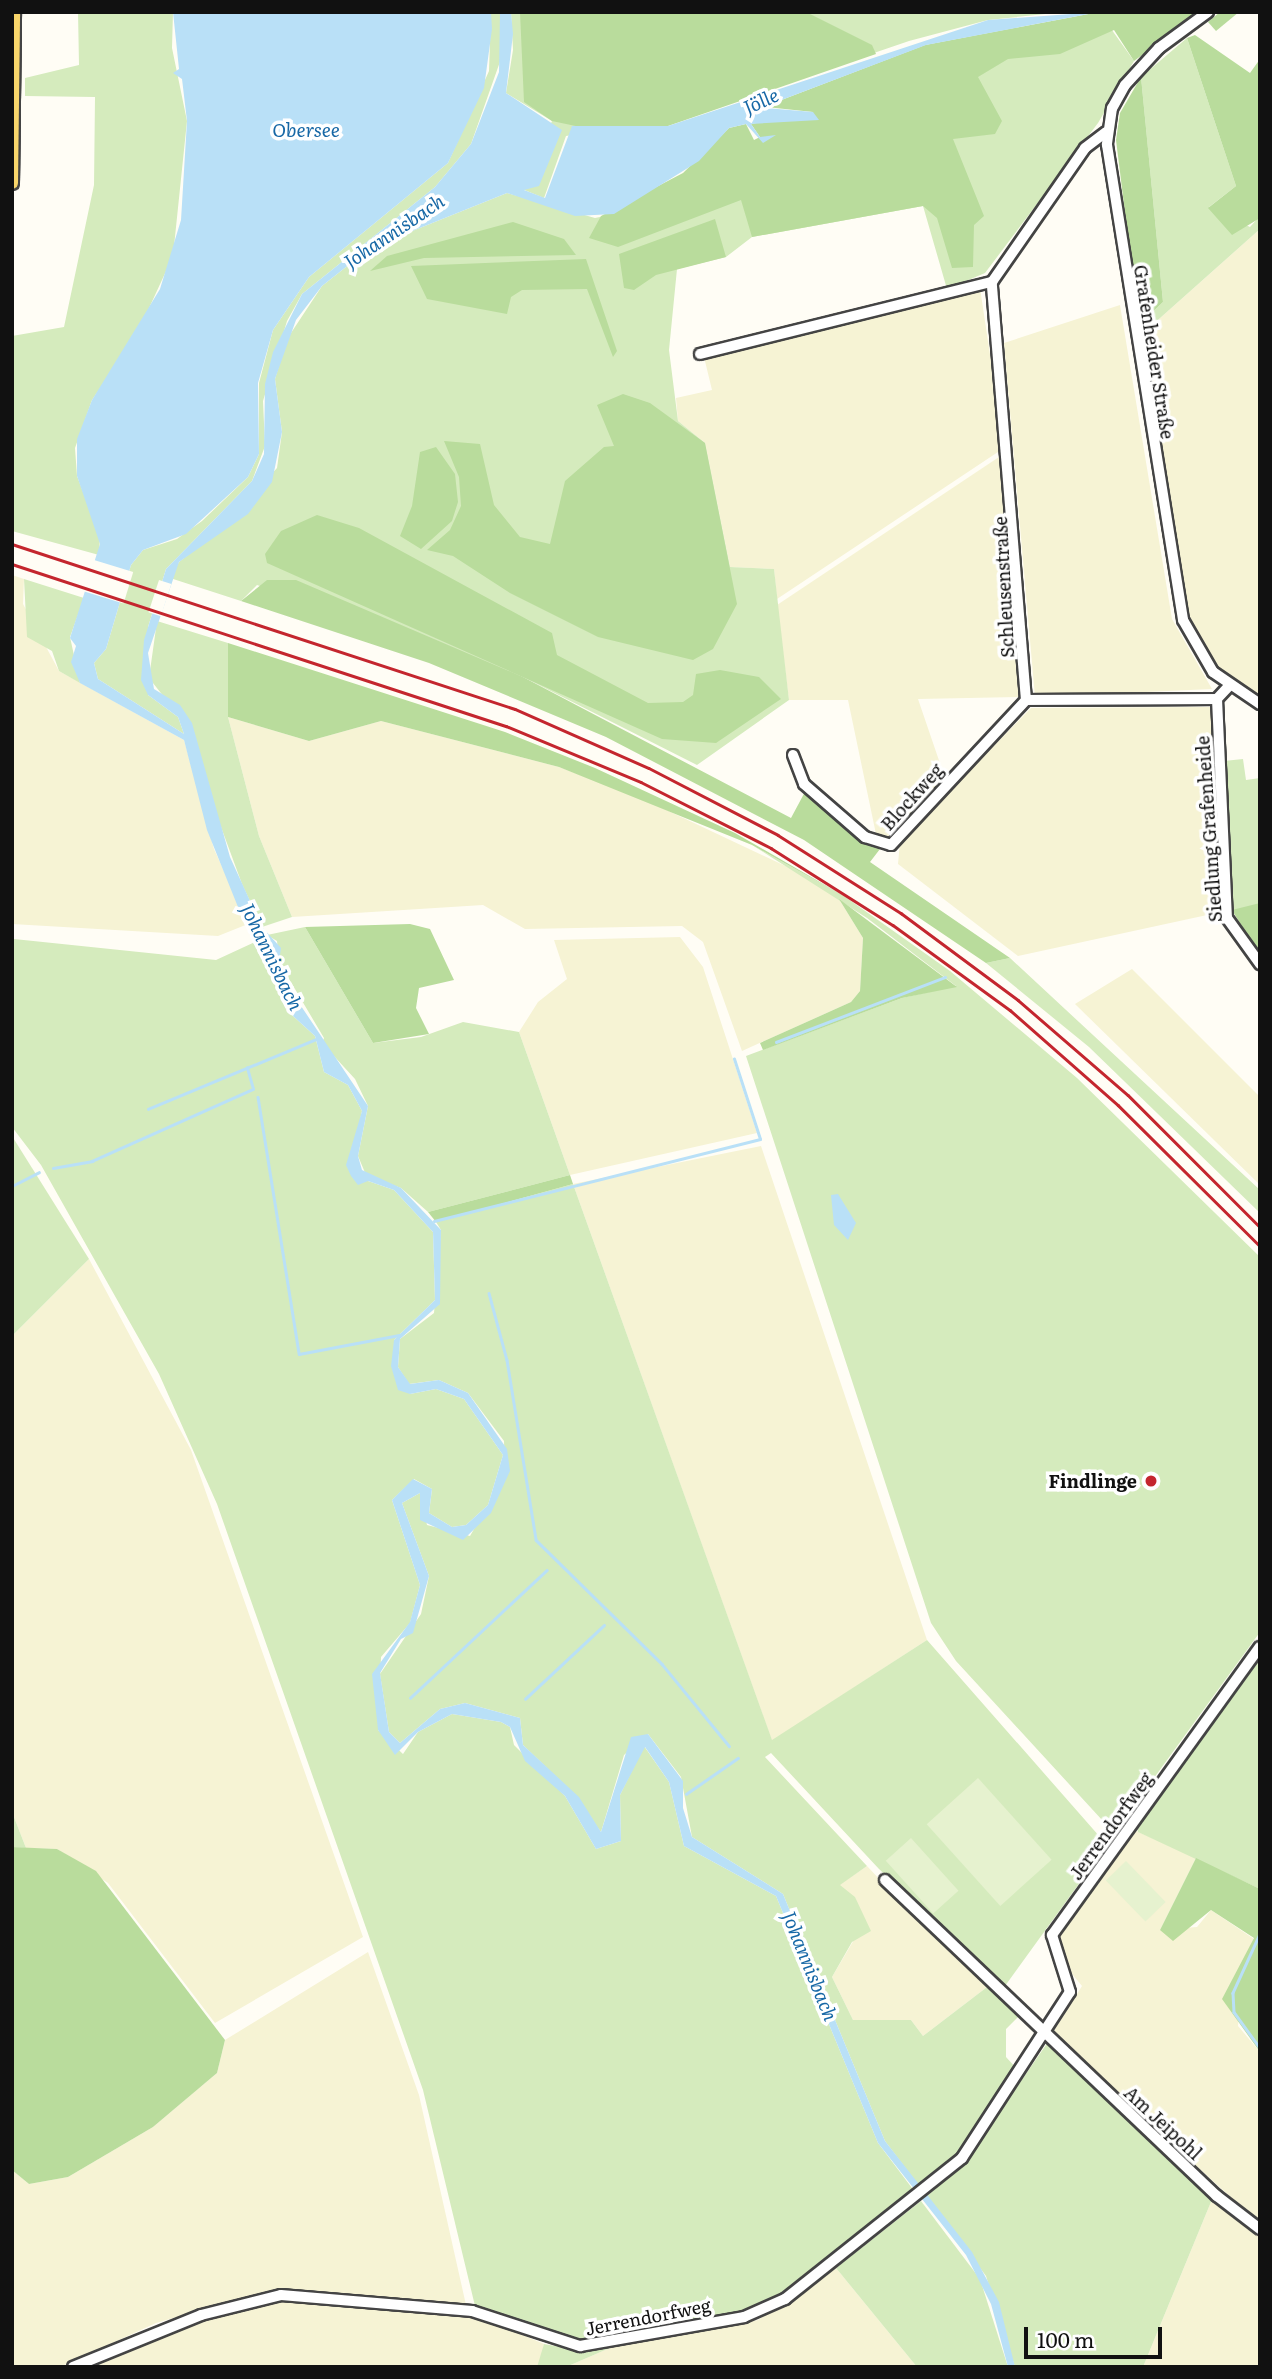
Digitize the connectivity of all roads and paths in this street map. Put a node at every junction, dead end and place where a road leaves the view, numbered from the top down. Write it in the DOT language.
graph roads {
  1 [pos="14,12"];
  2 [pos="1208,12"];
  3 [pos="14,96"];
  4 [pos="1106,132"];
  5 [pos="12,183"];
  6 [pos="992,282"];
  7 [pos="700,354"];
  8 [pos="1228,687"];
  9 [pos="1217,699"];
  10 [pos="1026,700"];
  11 [pos="1260,704"];
  12 [pos="793,755"];
  13 [pos="1260,964"];
  14 [pos="1260,1647"];
  15 [pos="886,1880"];
  16 [pos="1048,2035"];
  17 [pos="1260,2229"];
  18 [pos="73,2367"];
  1 -- 3 [label="main road"];
  2 -- 4 [label="street, Grafenheider Straße"];
  3 -- 5 [label="main road"];
  4 -- 6 [label="street"];
  4 -- 8 [label="street, Grafenheider Straße"];
  6 -- 7 [label="street"];
  6 -- 10 [label="street, Schleusenstraße"];
  8 -- 9 [label="street"];
  8 -- 11 [label="street, Grafenheider Straße"];
  9 -- 10 [label="street"];
  9 -- 13 [label="street, Siedlung Grafenheide"];
  10 -- 12 [label="street, Blockweg"];
  14 -- 16 [label="street, Jerrendorfweg"];
  15 -- 16 [label="street"];
  16 -- 17 [label="street, Am Jeipohl"];
  16 -- 18 [label="street, Jerrendorfweg"];
}
